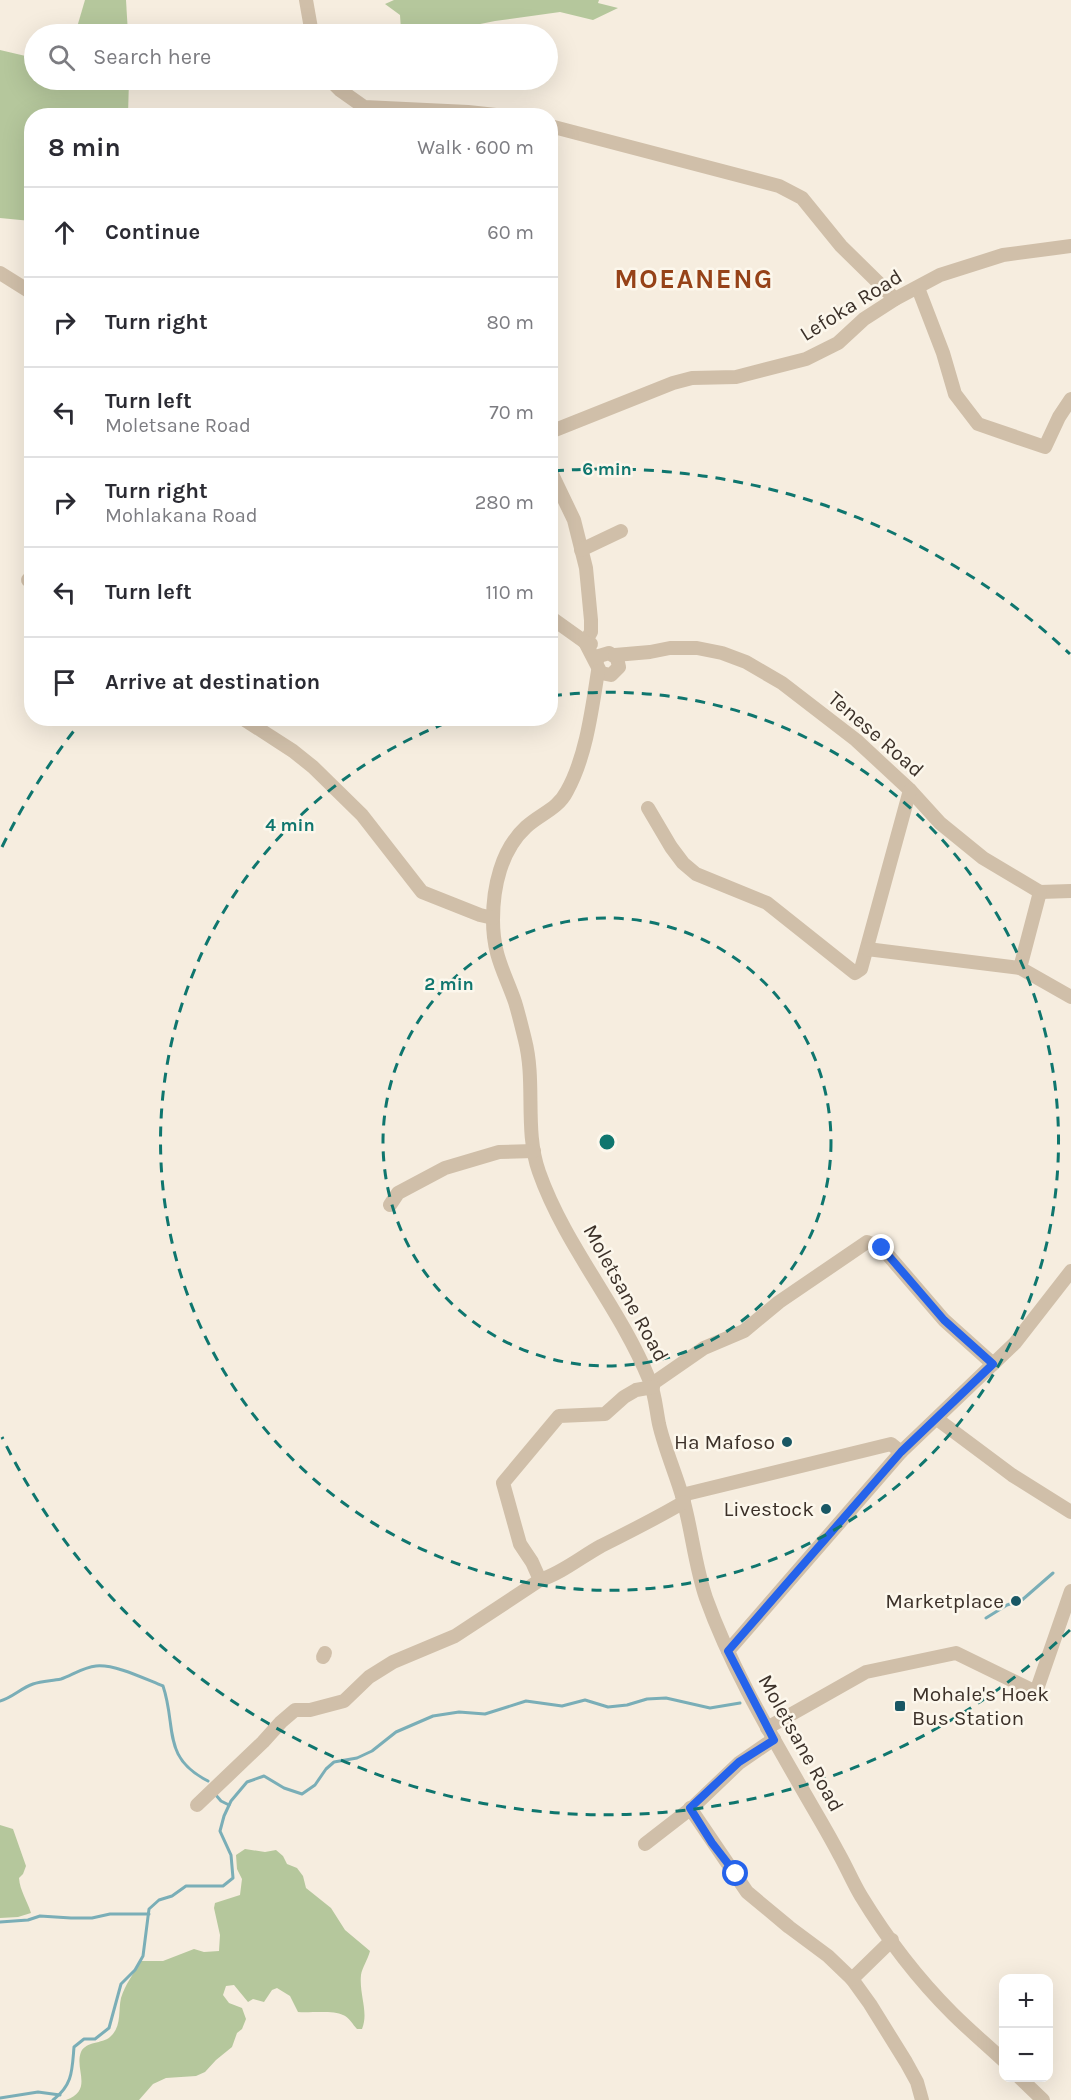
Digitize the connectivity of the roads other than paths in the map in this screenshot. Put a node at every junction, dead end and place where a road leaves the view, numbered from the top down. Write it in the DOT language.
graph roads {
  1 [pos="306,0"];
  2 [pos="310,24"];
  3 [pos="340,90"];
  4 [pos="384,108"];
  5 [pos="558,128"];
  6 [pos="1071,246"];
  7 [pos="0,273"];
  8 [pos="24,288"];
  9 [pos="918,288"];
  10 [pos="895,299"];
  11 [pos="1071,399"];
  12 [pos="558,429"];
  13 [pos="558,487"];
  14 [pos="621,531"];
  15 [pos="581,549"];
  16 [pos="558,623"];
  17 [pos="585,642"];
  18 [pos="607,664"];
  19 [pos="254,726"];
  20 [pos="910,790"];
  21 [pos="648,808"];
  22 [pos="1071,891"];
  23 [pos="1040,892"];
  24 [pos="493,918"];
  25 [pos="867,949"];
  26 [pos="1020,968"];
  27 [pos="1071,997"];
  28 [pos="534,1151"];
  29 [pos="390,1205"];
  30 [pos="1071,1270"];
  31 [pos="993,1364"];
  32 [pos="652,1385"];
  33 [pos="937,1419"];
  34 [pos="901,1452"];
  35 [pos="683,1498"];
  36 [pos="1071,1512"];
  37 [pos="540,1580"];
  38 [pos="1071,1591"];
  39 [pos="728,1651"];
  40 [pos="771,1734"];
  41 [pos="197,1804"];
  42 [pos="690,1808"];
  43 [pos="645,1844"];
  44 [pos="892,1940"];
  45 [pos="852,1979"];
  46 [pos="999,2056"];
  47 [pos="1024,2082"];
  48 [pos="922,2100"];
  49 [pos="1043,2100"];
  1 -- 2 [label="street"];
  3 -- 4 [label="street"];
  5 -- 10 [label="street"];
  6 -- 9 [label="street, Lefoka Road"];
  7 -- 8 [label="street"];
  9 -- 10 [label="street, Lefoka Road"];
  9 -- 11 [label="street"];
  10 -- 12 [label="street, Lefoka Road"];
  13 -- 15 [label="street"];
  14 -- 15 [label="street"];
  15 -- 17 [label="street"];
  16 -- 17 [label="street"];
  17 -- 18 [label="street"];
  18 -- 20 [label="street, Tenese Road"];
  18 -- 24 [label="street, Moletsane Road"];
  19 -- 24 [label="street"];
  20 -- 23 [label="street, Tenese Road"];
  20 -- 25 [label="street"];
  21 -- 25 [label="street"];
  22 -- 23 [label="street"];
  23 -- 26 [label="street"];
  24 -- 28 [label="street, Moletsane Road"];
  25 -- 26 [label="street"];
  26 -- 27 [label="street"];
  28 -- 29 [label="street"];
  28 -- 32 [label="street, Moletsane Road"];
  30 -- 31 [label="street"];
  31 -- 32 [label="street"];
  31 -- 33 [label="street"];
  32 -- 35 [label="street, Moletsane Road"];
  32 -- 37 [label="street"];
  33 -- 34 [label="street"];
  33 -- 36 [label="street"];
  34 -- 35 [label="street"];
  34 -- 39 [label="street"];
  35 -- 37 [label="street"];
  35 -- 39 [label="street, Moletsane Road"];
  37 -- 41 [label="street"];
  38 -- 40 [label="street"];
  39 -- 40 [label="street, Moletsane Road"];
  40 -- 42 [label="street"];
  40 -- 44 [label="street, Moletsane Road"];
  42 -- 43 [label="street"];
  42 -- 45 [label="street"];
  44 -- 45 [label="street"];
  44 -- 46 [label="street, Moletsane Road"];
  45 -- 48 [label="street"];
  47 -- 49 [label="street"];
}
